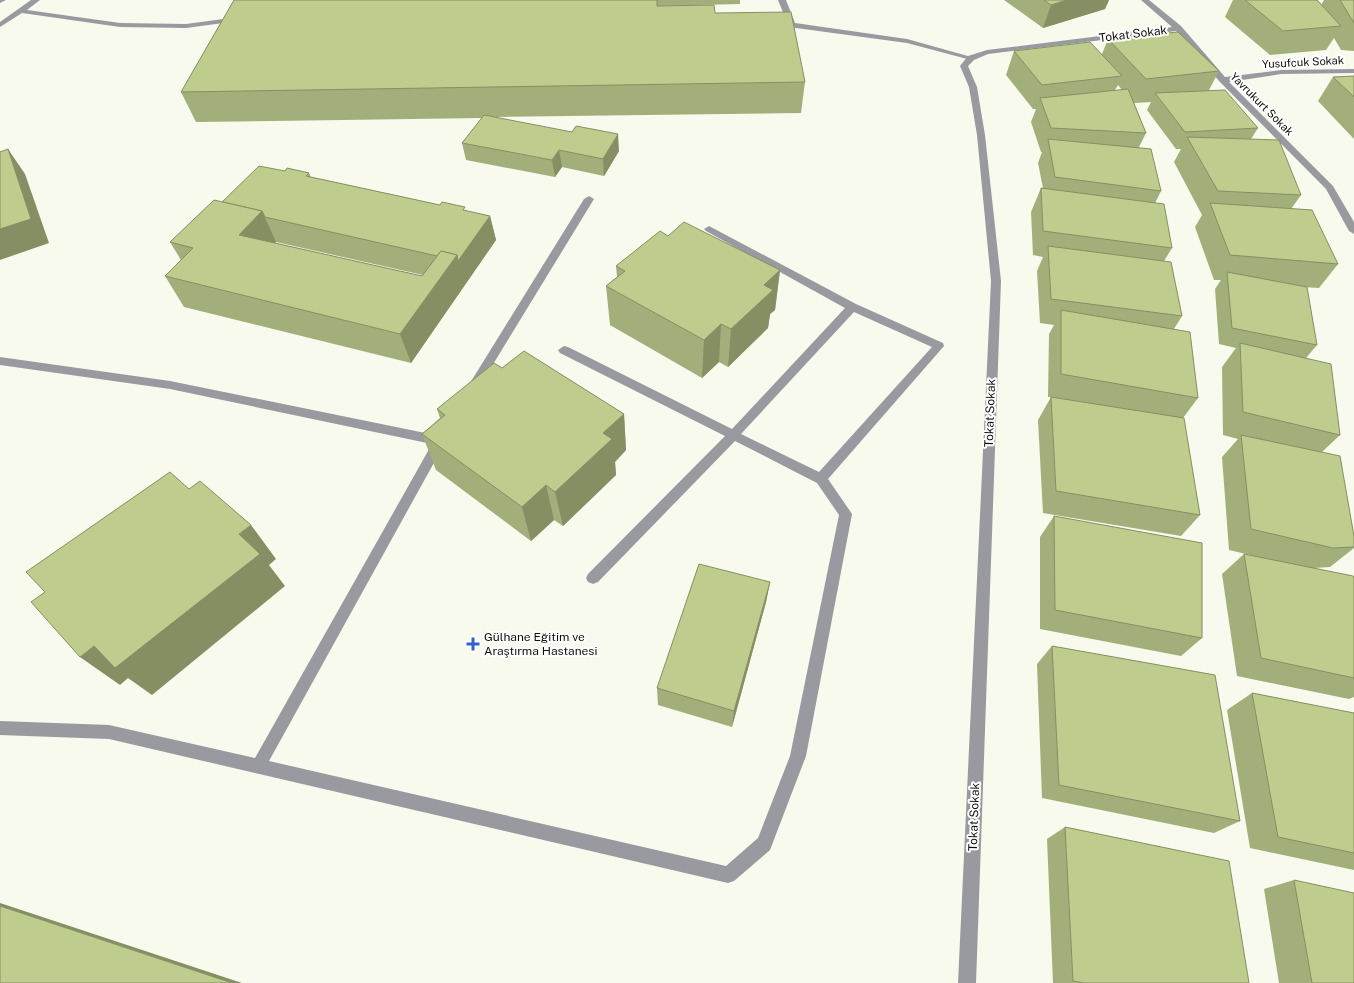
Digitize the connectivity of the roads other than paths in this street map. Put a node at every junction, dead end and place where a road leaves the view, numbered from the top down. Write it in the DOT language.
graph roads {
  1 [pos="36,0"];
  2 [pos="782,0"];
  3 [pos="1145,0"];
  4 [pos="22,11"];
  5 [pos="250,18"];
  6 [pos="772,23"];
  7 [pos="792,24"];
  8 [pos="0,25"];
  9 [pos="1178,28"];
  10 [pos="971,58"];
  11 [pos="1354,71"];
  12 [pos="1223,80"];
  13 [pos="589,199"];
  14 [pos="709,229"];
  15 [pos="1354,231"];
  16 [pos="852,306"];
  17 [pos="564,350"];
  18 [pos="0,361"];
  19 [pos="466,399"];
  20 [pos="733,435"];
  21 [pos="821,479"];
  22 [pos="593,578"];
  23 [pos="0,728"];
  24 [pos="258,767"];
  25 [pos="967,983"];
  1 -- 4 [label="street"];
  2 -- 7 [label="street"];
  3 -- 9 [label="street, Yavrukurt Sokak"];
  4 -- 5 [label="street"];
  4 -- 8 [label="street"];
  6 -- 7 [label="street"];
  7 -- 10 [label="street"];
  9 -- 10 [label="street, Tokat Sokak"];
  9 -- 12 [label="street, Yavrukurt Sokak"];
  10 -- 25 [label="street, Tokat Sokak"];
  11 -- 12 [label="street, Yusufcuk Sokak"];
  12 -- 15 [label="street, Yavrukurt Sokak"];
  13 -- 19 [label="street"];
  14 -- 16 [label="street"];
  16 -- 20 [label="street"];
  16 -- 21 [label="street"];
  17 -- 20 [label="street"];
  18 -- 24 [label="street"];
  20 -- 21 [label="street"];
  20 -- 22 [label="street"];
  21 -- 24 [label="street"];
  23 -- 24 [label="street"];
}
